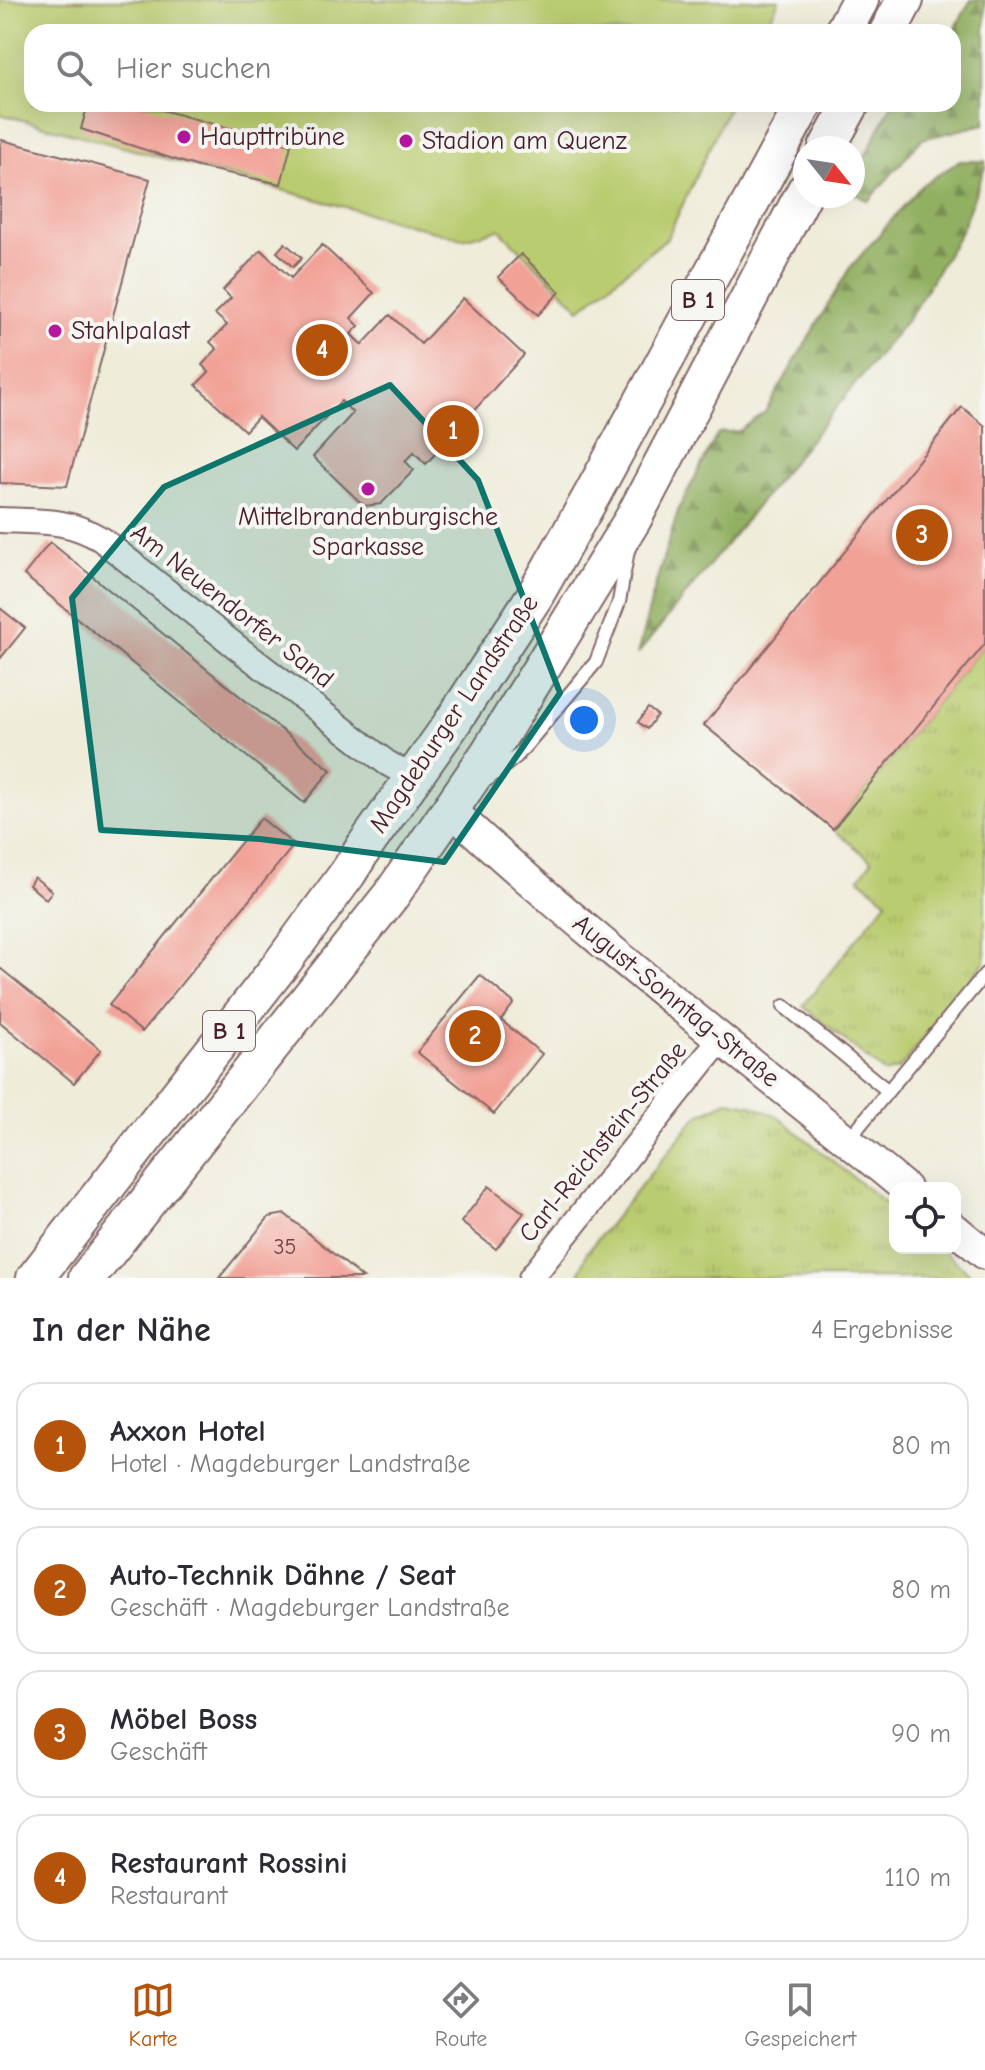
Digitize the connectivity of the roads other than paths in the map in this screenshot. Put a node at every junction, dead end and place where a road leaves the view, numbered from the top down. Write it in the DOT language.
graph roads {
  1 [pos="860,0"];
  2 [pos="905,0"];
  3 [pos="847,24"];
  4 [pos="892,24"];
  5 [pos="800,112"];
  6 [pos="847,112"];
  7 [pos="834,136"];
  8 [pos="796,208"];
  9 [pos="0,520"];
  10 [pos="414,778"];
  11 [pos="451,810"];
  12 [pos="985,974"];
  13 [pos="784,1006"];
  14 [pos="720,1040"];
  15 [pos="888,1091"];
  16 [pos="848,1140"];
  17 [pos="898,1182"];
  18 [pos="961,1234"];
  19 [pos="985,1254"];
  20 [pos="35,1278"];
  21 [pos="87,1278"];
  22 [pos="531,1278"];
  1 -- 3 [label="main road"];
  2 -- 4 [label="main road"];
  5 -- 10 [label="main road, Magdeburger Landstraße / B 1"];
  6 -- 7 [label="main road"];
  8 -- 11 [label="main road, Magdeburger Landstraße / B 1"];
  9 -- 10 [label="street, Am Neuendorfer Sand"];
  10 -- 11 [label="main road"];
  10 -- 20 [label="main road, Magdeburger Landstraße / B 1"];
  11 -- 14 [label="street, August-Sonntag-Straße"];
  11 -- 21 [label="main road, Magdeburger Landstraße / B 1"];
  12 -- 15 [label="lane"];
  13 -- 15 [label="lane"];
  14 -- 16 [label="street, August-Sonntag-Straße"];
  14 -- 22 [label="street, Carl-Reichstein-Straße"];
  15 -- 16 [label="lane"];
  16 -- 17 [label="street, August-Sonntag-Straße"];
  18 -- 19 [label="street"];
}
